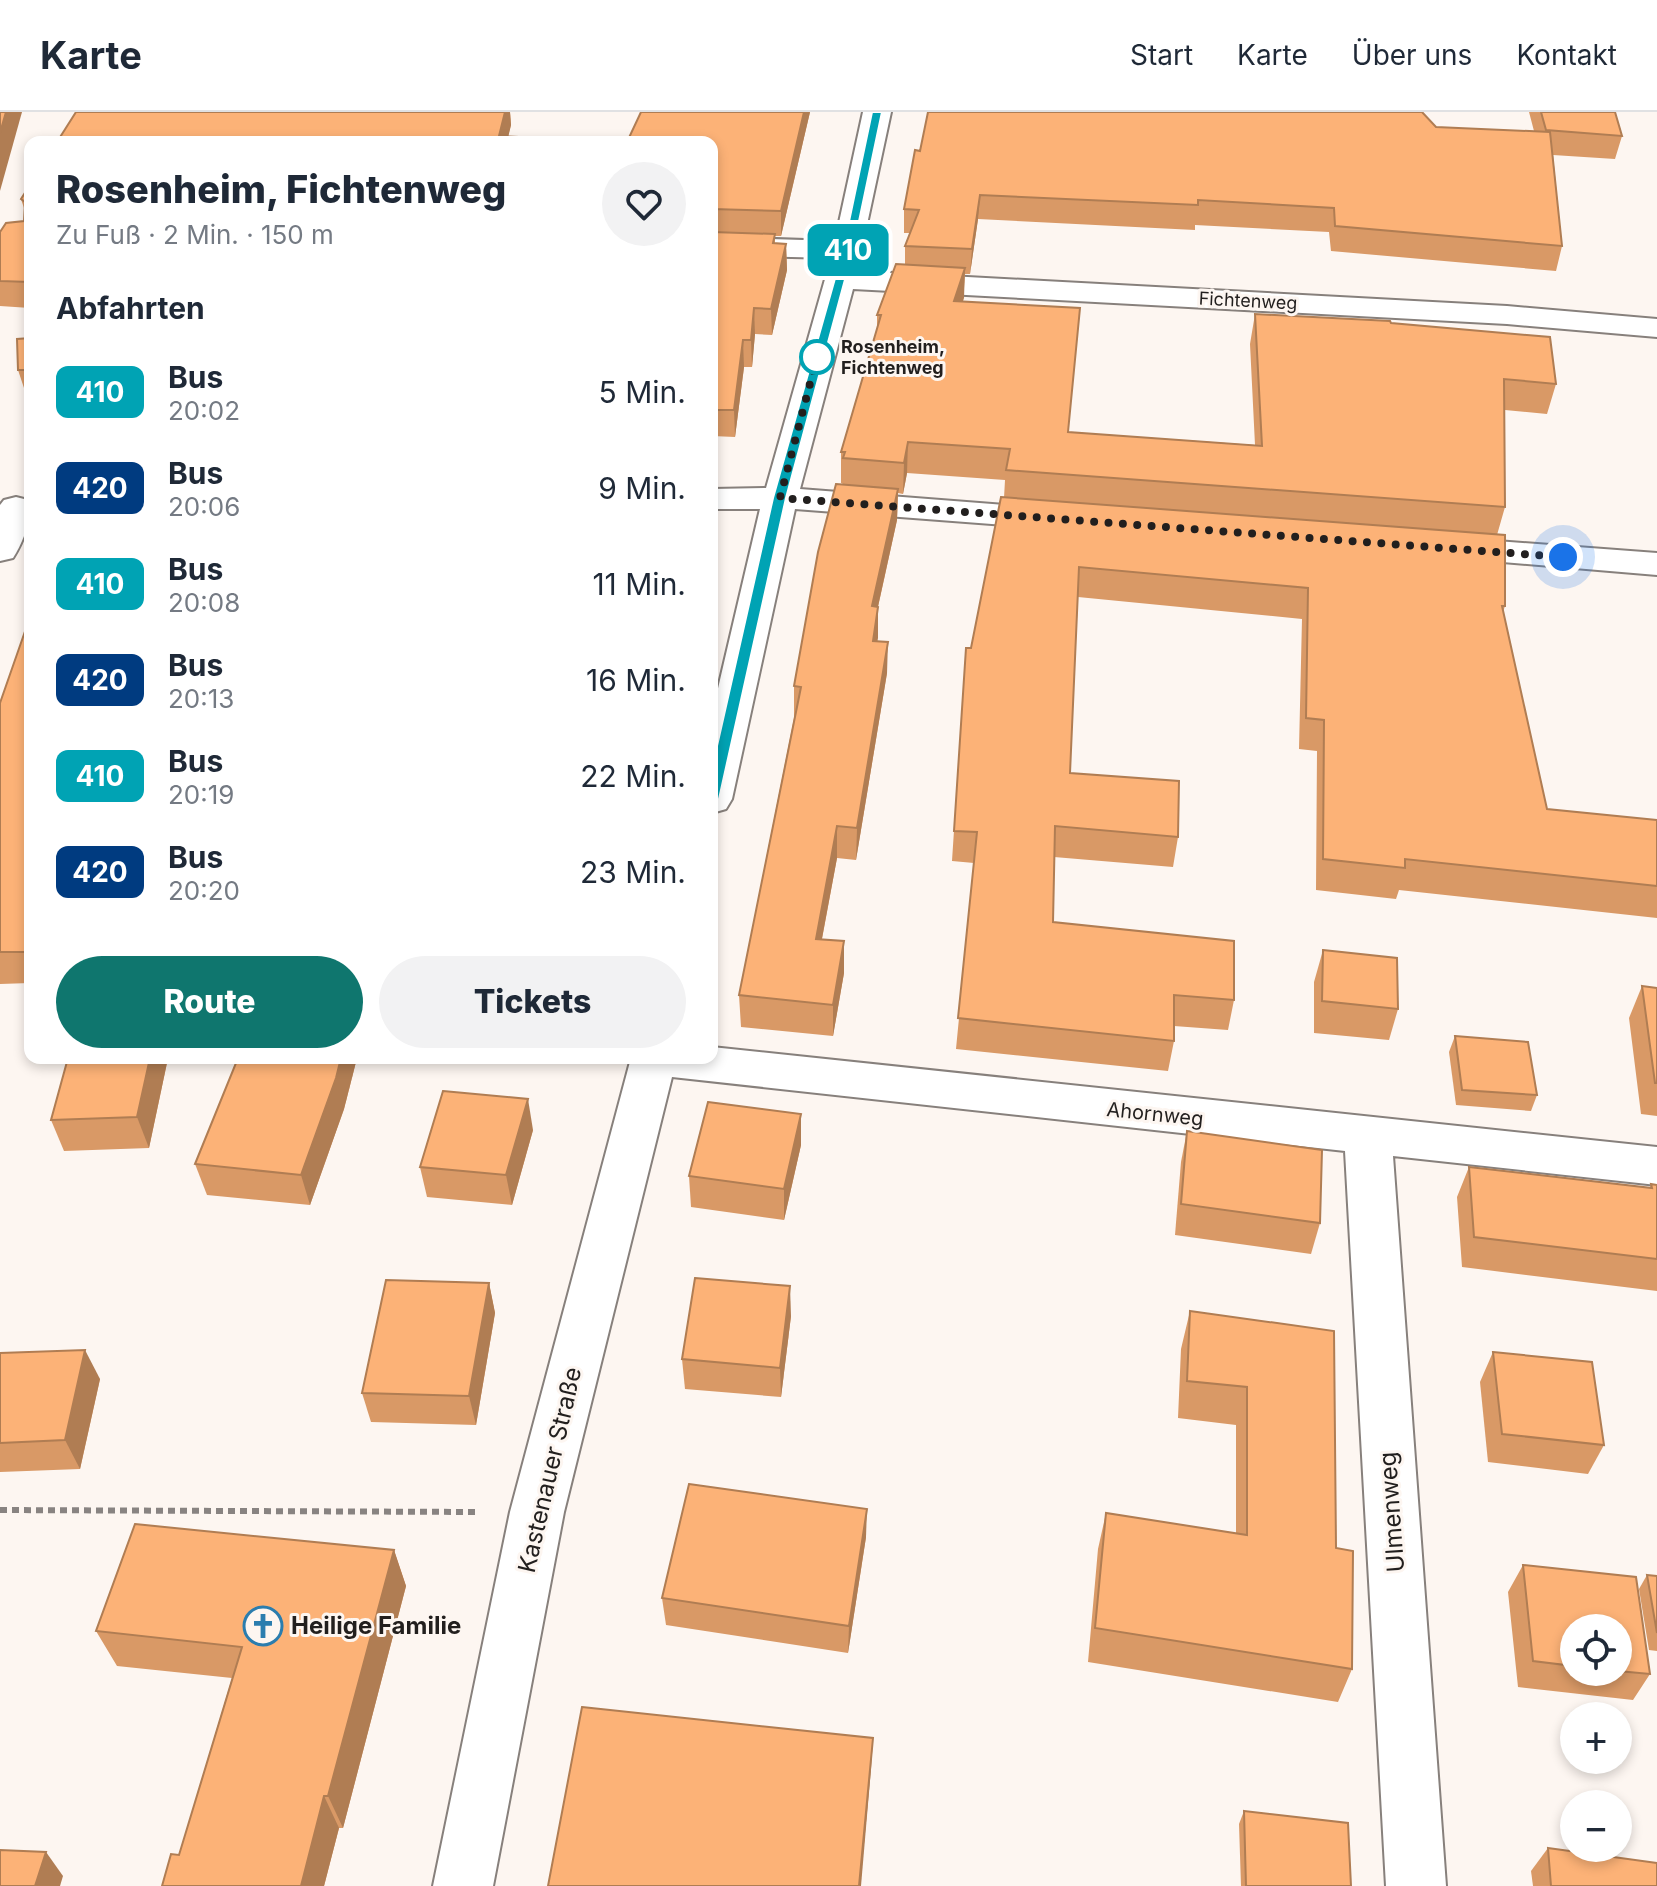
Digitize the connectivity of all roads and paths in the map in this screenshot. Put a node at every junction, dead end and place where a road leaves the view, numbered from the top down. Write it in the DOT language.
graph roads {
  1 [pos="877,112"];
  2 [pos="718,247"];
  3 [pos="843,265"];
  4 [pos="1657,328"];
  5 [pos="780,498"];
  6 [pos="718,499"];
  7 [pos="15,507"];
  8 [pos="1083,521"];
  9 [pos="1418,546"];
  10 [pos="0,550"];
  11 [pos="1657,564"];
  12 [pos="718,772"];
  13 [pos="652,1064"];
  14 [pos="708,1064"];
  15 [pos="1368,1137"];
  16 [pos="1657,1166"];
  17 [pos="0,1510"];
  18 [pos="537,1512"];
  19 [pos="463,1886"];
  20 [pos="1416,1886"];
  1 -- 3 [label="street"];
  2 -- 3 [label="street, Fichtenweg"];
  3 -- 4 [label="street, Fichtenweg"];
  3 -- 5 [label="street"];
  5 -- 6 [label="street"];
  5 -- 8 [label="street"];
  5 -- 12 [label="street"];
  7 -- 10 [label="street"];
  9 -- 11 [label="street"];
  13 -- 18 [label="street, Kastenauer Straße"];
  14 -- 15 [label="street, Ahornweg"];
  15 -- 16 [label="street, Ahornweg"];
  15 -- 20 [label="street, Ulmenweg"];
  17 -- 18 [label="path"];
  18 -- 19 [label="street, Kastenauer Straße"];
}
